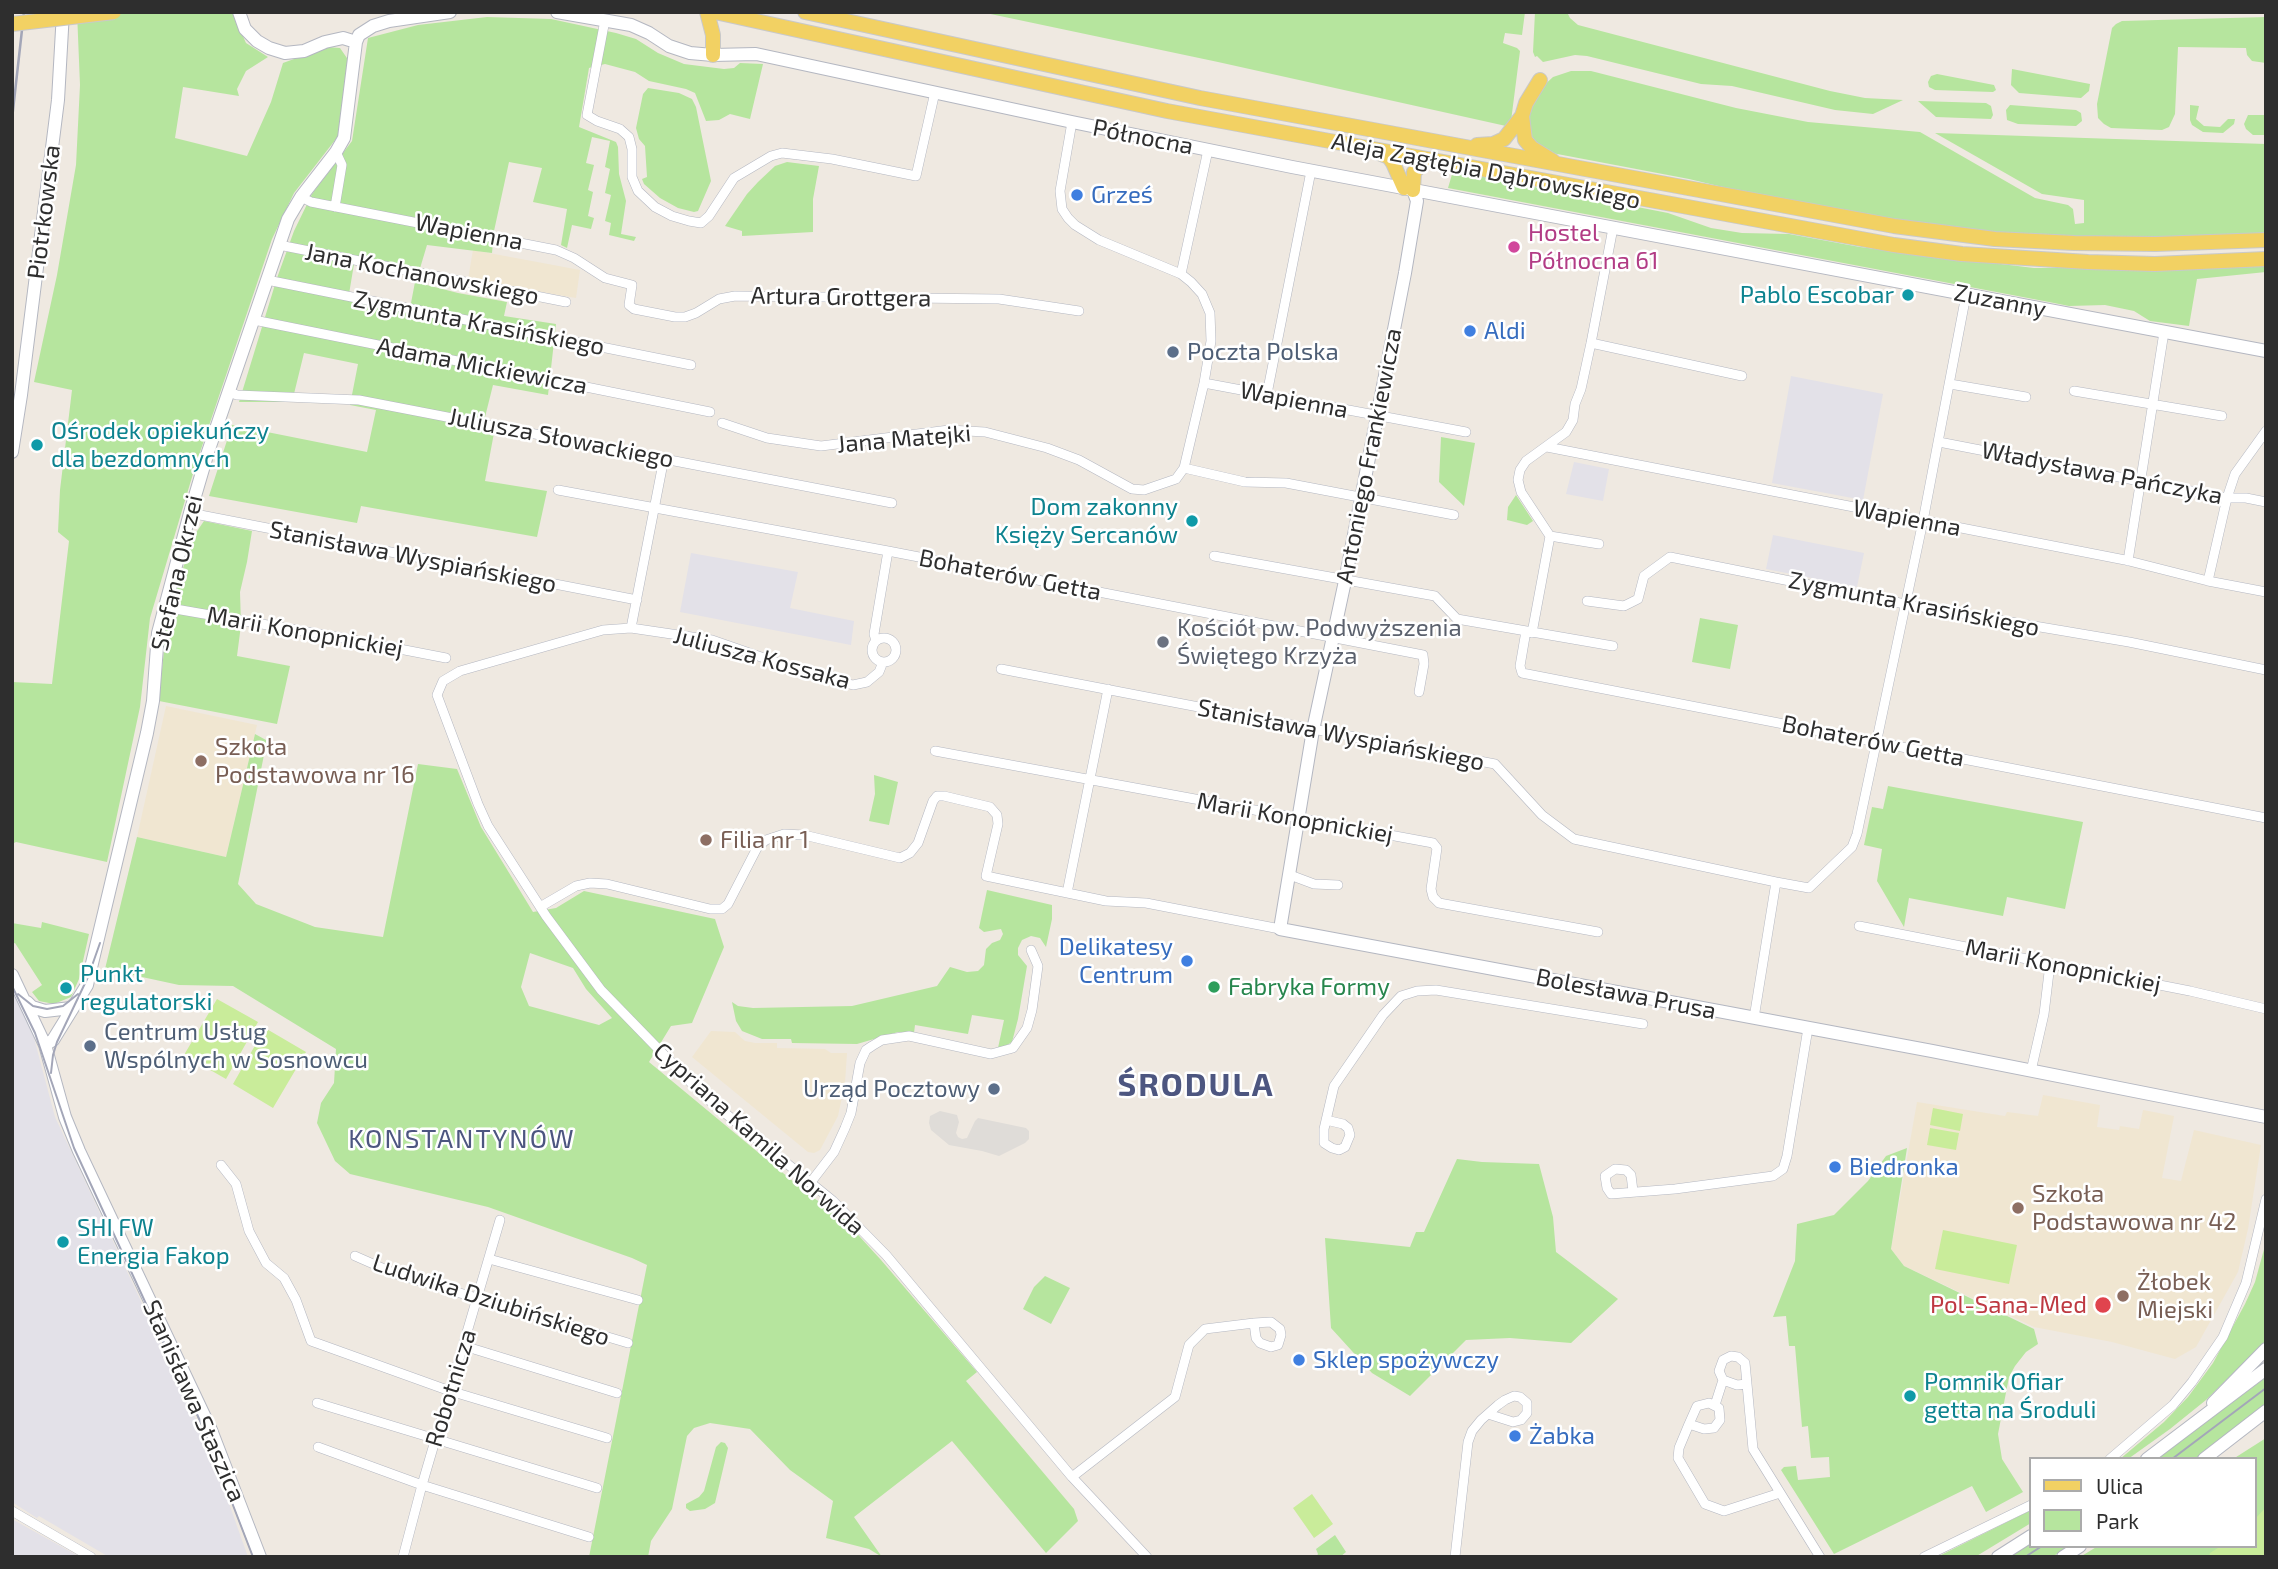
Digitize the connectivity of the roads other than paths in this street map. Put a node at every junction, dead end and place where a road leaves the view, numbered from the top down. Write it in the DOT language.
graph roads {
  1 [pos="63,12"];
  2 [pos="114,12"];
  3 [pos="239,12"];
  4 [pos="450,12"];
  5 [pos="557,12"];
  6 [pos="707,12"];
  7 [pos="715,12"];
  8 [pos="805,12"];
  9 [pos="605,19"];
  10 [pos="12,24"];
  11 [pos="356,42"];
  12 [pos="712,55"];
  13 [pos="1540,79"];
  14 [pos="935,92"];
  15 [pos="1522,116"];
  16 [pos="1072,122"];
  17 [pos="1465,148"];
  18 [pos="1208,150"];
  19 [pos="1375,150"];
  20 [pos="336,152"];
  21 [pos="1426,160"];
  22 [pos="1560,166"];
  23 [pos="1311,171"];
  24 [pos="1409,189"];
  25 [pos="301,197"];
  26 [pos="335,207"];
  27 [pos="1613,228"];
  28 [pos="2266,240"];
  29 [pos="279,245"];
  30 [pos="1735,251"];
  31 [pos="2266,259"];
  32 [pos="1181,274"];
  33 [pos="267,280"];
  34 [pos="632,285"];
  35 [pos="1966,295"];
  36 [pos="566,302"];
  37 [pos="1079,311"];
  38 [pos="254,320"];
  39 [pos="2164,332"];
  40 [pos="1591,343"];
  41 [pos="2266,351"];
  42 [pos="691,365"];
  43 [pos="1742,376"];
  44 [pos="1204,383"];
  45 [pos="1950,384"];
  46 [pos="2074,391"];
  47 [pos="229,393"];
  48 [pos="1267,394"];
  49 [pos="2026,397"];
  50 [pos="2152,405"];
  51 [pos="710,412"];
  52 [pos="1376,415"];
  53 [pos="2222,416"];
  54 [pos="722,423"];
  55 [pos="2266,431"];
  56 [pos="1466,432"];
  57 [pos="1939,442"];
  58 [pos="1547,447"];
  59 [pos="12,452"];
  60 [pos="664,458"];
  61 [pos="1184,468"];
  62 [pos="2141,481"];
  63 [pos="558,489"];
  64 [pos="1360,497"];
  65 [pos="2227,498"];
  66 [pos="2266,502"];
  67 [pos="892,503"];
  68 [pos="653,507"];
  69 [pos="190,513"];
  70 [pos="1454,516"];
  71 [pos="1923,521"];
  72 [pos="1550,536"];
  73 [pos="1599,544"];
  74 [pos="888,551"];
  75 [pos="1214,556"];
  76 [pos="2128,561"];
  77 [pos="2208,580"];
  78 [pos="1345,581"];
  79 [pos="2266,592"];
  80 [pos="637,600"];
  81 [pos="1587,601"];
  82 [pos="1905,604"];
  83 [pos="164,607"];
  84 [pos="631,628"];
  85 [pos="1529,632"];
  86 [pos="1333,637"];
  87 [pos="876,641"];
  88 [pos="1613,646"];
  89 [pos="446,658"];
  90 [pos="883,662"];
  91 [pos="1001,669"];
  92 [pos="2266,670"];
  93 [pos="443,681"];
  94 [pos="1108,690"];
  95 [pos="1419,692"];
  96 [pos="1313,730"];
  97 [pos="1877,741"];
  98 [pos="935,751"];
  99 [pos="1090,780"];
  100 [pos="2266,818"];
  101 [pos="1298,819"];
  102 [pos="1290,876"];
  103 [pos="1776,882"];
  104 [pos="1338,885"];
  105 [pos="1067,893"];
  106 [pos="540,908"];
  107 [pos="1859,926"];
  108 [pos="1280,929"];
  109 [pos="1598,932"];
  110 [pos="1031,950"];
  111 [pos="2050,964"];
  112 [pos="12,975"];
  113 [pos="27,1002"];
  114 [pos="71,1008"];
  115 [pos="2266,1009"];
  116 [pos="1754,1018"];
  117 [pos="1643,1024"];
  118 [pos="1808,1028"];
  119 [pos="46,1045"];
  120 [pos="2031,1071"];
  121 [pos="2266,1117"];
  122 [pos="1326,1120"];
  123 [pos="221,1165"];
  124 [pos="811,1182"];
  125 [pos="1633,1191"];
  126 [pos="2266,1199"];
  127 [pos="500,1220"];
  128 [pos="355,1256"];
  129 [pos="489,1259"];
  130 [pos="477,1299"];
  131 [pos="638,1300"];
  132 [pos="1254,1323"];
  133 [pos="628,1343"];
  134 [pos="464,1346"];
  135 [pos="2266,1349"];
  136 [pos="2266,1370"];
  137 [pos="1723,1380"];
  138 [pos="1747,1384"];
  139 [pos="450,1391"];
  140 [pos="617,1392"];
  141 [pos="317,1403"];
  142 [pos="1715,1405"];
  143 [pos="2266,1411"];
  144 [pos="1488,1414"];
  145 [pos="2266,1417"];
  146 [pos="2197,1422"];
  147 [pos="1689,1424"];
  148 [pos="2240,1431"];
  149 [pos="436,1438"];
  150 [pos="607,1438"];
  151 [pos="318,1447"];
  152 [pos="2112,1457"];
  153 [pos="2150,1457"];
  154 [pos="2207,1457"];
  155 [pos="1072,1477"];
  156 [pos="422,1485"];
  157 [pos="597,1488"];
  158 [pos="1780,1493"];
  159 [pos="2030,1505"];
  160 [pos="12,1511"];
  161 [pos="589,1537"];
  162 [pos="2030,1537"];
  163 [pos="91,1557"];
  164 [pos="260,1557"];
  165 [pos="403,1557"];
  166 [pos="1147,1557"];
  167 [pos="1455,1557"];
  168 [pos="1820,1557"];
  169 [pos="1924,1557"];
  170 [pos="1998,1557"];
  1 -- 59 [label="street, Piotrkowska"];
  2 -- 10 [label="main road, bridge"];
  3 -- 11 [label="street"];
  4 -- 11 [label="street"];
  5 -- 9 [label="street, Północna"];
  6 -- 12 [label="main road"];
  7 -- 19 [label="main road, Aleja Zagłębia Dąbrowskiego"];
  8 -- 17 [label="main road, Aleja Zagłębia Dąbrowskiego"];
  9 -- 12 [label="street, Północna"];
  9 -- 14 [label="street"];
  11 -- 20 [label="street, Stefana Okrzei"];
  12 -- 14 [label="street, Północna"];
  13 -- 15 [label="main road"];
  14 -- 16 [label="street, Północna"];
  15 -- 17 [label="main road"];
  15 -- 22 [label="main road"];
  16 -- 18 [label="street, Północna"];
  16 -- 32 [label="street"];
  17 -- 22 [label="main road, Aleja Zagłębia Dąbrowskiego"];
  18 -- 23 [label="street, Północna"];
  18 -- 32 [label="street"];
  19 -- 21 [label="main road, Aleja Zagłębia Dąbrowskiego"];
  19 -- 24 [label="main road"];
  20 -- 25 [label="street, Stefana Okrzei"];
  20 -- 26 [label="street, Stefana Okrzei"];
  21 -- 24 [label="main road"];
  21 -- 31 [label="main road, Aleja Zagłębia Dąbrowskiego"];
  22 -- 28 [label="main road, Aleja Zagłębia Dąbrowskiego"];
  23 -- 24 [label="street, Północna"];
  23 -- 48 [label="street"];
  24 -- 27 [label="street, Północna"];
  24 -- 52 [label="street, Antoniego Frankiewicza"];
  25 -- 26 [label="street, Wapienna"];
  25 -- 29 [label="street, Stefana Okrzei"];
  26 -- 34 [label="street, Wapienna"];
  27 -- 30 [label="street, Północna"];
  27 -- 40 [label="street"];
  29 -- 33 [label="street, Stefana Okrzei"];
  29 -- 36 [label="street, Jana Kochanowskiego"];
  30 -- 35 [label="street, Zuzanny"];
  32 -- 44 [label="street"];
  33 -- 38 [label="street, Stefana Okrzei"];
  33 -- 42 [label="street, Zygmunta Krasińskiego"];
  34 -- 37 [label="street, Artura Grottgera"];
  35 -- 39 [label="street, Zuzanny"];
  35 -- 45 [label="street"];
  38 -- 47 [label="street, Stefana Okrzei"];
  38 -- 51 [label="street, Adama Mickiewicza"];
  39 -- 41 [label="street, Zuzanny"];
  39 -- 50 [label="street"];
  40 -- 43 [label="street"];
  40 -- 58 [label="street"];
  44 -- 48 [label="street, Wapienna"];
  44 -- 61 [label="street"];
  45 -- 49 [label="street"];
  45 -- 57 [label="street"];
  46 -- 50 [label="street"];
  47 -- 60 [label="street, Juliusza Słowackiego"];
  47 -- 69 [label="street, Stefana Okrzei"];
  48 -- 52 [label="street, Wapienna"];
  50 -- 53 [label="street"];
  50 -- 62 [label="street"];
  52 -- 56 [label="street, Wapienna"];
  52 -- 64 [label="street, Antoniego Frankiewicza"];
  54 -- 61 [label="street, Jana Matejki"];
  55 -- 65 [label="street"];
  57 -- 62 [label="street, Władysława Pańczyka"];
  57 -- 71 [label="street"];
  58 -- 71 [label="street, Wapienna"];
  58 -- 72 [label="street"];
  60 -- 67 [label="street, Juliusza Słowackiego"];
  60 -- 68 [label="street"];
  61 -- 64 [label="street"];
  62 -- 65 [label="street, Władysława Pańczyka"];
  62 -- 76 [label="street"];
  63 -- 68 [label="street, Bohaterów Getta"];
  64 -- 70 [label="street"];
  64 -- 78 [label="street, Antoniego Frankiewicza"];
  65 -- 66 [label="street, Władysława Pańczyka"];
  65 -- 77 [label="street"];
  68 -- 74 [label="street, Bohaterów Getta"];
  68 -- 80 [label="street"];
  69 -- 80 [label="street, Stanisława Wyspiańskiego"];
  69 -- 83 [label="street, Stefana Okrzei"];
  71 -- 76 [label="street, Wapienna"];
  71 -- 82 [label="street"];
  72 -- 73 [label="street"];
  72 -- 85 [label="street"];
  74 -- 86 [label="street, Bohaterów Getta"];
  74 -- 87 [label="street"];
  75 -- 78 [label="street"];
  76 -- 77 [label="street, Wapienna"];
  77 -- 79 [label="street, Wapienna"];
  78 -- 85 [label="street"];
  78 -- 86 [label="street, Antoniego Frankiewicza"];
  80 -- 84 [label="street"];
  81 -- 82 [label="street, Zygmunta Krasińskiego"];
  82 -- 92 [label="street, Zygmunta Krasińskiego"];
  82 -- 97 [label="street"];
  83 -- 89 [label="street, Marii Konopnickiej"];
  83 -- 114 [label="street, Stefana Okrzei"];
  84 -- 90 [label="street, Juliusza Kossaka"];
  84 -- 93 [label="street, Juliusza Kossaka"];
  85 -- 88 [label="street"];
  85 -- 97 [label="street, Bohaterów Getta"];
  86 -- 95 [label="street, Bohaterów Getta"];
  86 -- 96 [label="street, Antoniego Frankiewicza"];
  87 -- 90 [label="street"];
  87 -- 90 [label="street"];
  91 -- 94 [label="street, Stanisława Wyspiańskiego"];
  93 -- 106 [label="street, Cypriana Kamila Norwida"];
  94 -- 96 [label="street, Stanisława Wyspiańskiego"];
  94 -- 99 [label="street"];
  96 -- 101 [label="street, Antoniego Frankiewicza"];
  96 -- 103 [label="street, Stanisława Wyspiańskiego"];
  97 -- 100 [label="street, Bohaterów Getta"];
  97 -- 103 [label="street, Stanisława Wyspiańskiego"];
  98 -- 99 [label="street, Marii Konopnickiej"];
  99 -- 101 [label="street, Marii Konopnickiej"];
  99 -- 105 [label="street"];
  101 -- 102 [label="street, Antoniego Frankiewicza"];
  101 -- 109 [label="street, Marii Konopnickiej"];
  102 -- 104 [label="street"];
  102 -- 108 [label="street, Antoniego Frankiewicza"];
  103 -- 116 [label="street"];
  105 -- 106 [label="street, Bolesława Prusa"];
  105 -- 108 [label="street, Bolesława Prusa"];
  106 -- 124 [label="street, Cypriana Kamila Norwida"];
  107 -- 111 [label="street, Marii Konopnickiej"];
  108 -- 116 [label="street, Bolesława Prusa"];
  110 -- 124 [label="street"];
  111 -- 115 [label="street, Marii Konopnickiej"];
  111 -- 120 [label="street"];
  112 -- 113 [label="street, Stanisława Staszica"];
  113 -- 114 [label="street"];
  113 -- 119 [label="street, Stanisława Staszica"];
  114 -- 119 [label="street, Stefana Okrzei"];
  116 -- 118 [label="street, Bolesława Prusa"];
  117 -- 122 [label="street"];
  118 -- 120 [label="street, Bolesława Prusa"];
  118 -- 125 [label="street"];
  119 -- 164 [label="street, Stanisława Staszica"];
  120 -- 121 [label="street, Bolesława Prusa"];
  123 -- 139 [label="street"];
  124 -- 155 [label="street, Cypriana Kamila Norwida"];
  126 -- 152 [label="street"];
  127 -- 129 [label="street, Robotnicza"];
  128 -- 130 [label="street, Ludwika Dziubińskiego"];
  129 -- 130 [label="street, Robotnicza"];
  129 -- 131 [label="street"];
  130 -- 133 [label="street, Ludwika Dziubińskiego"];
  130 -- 134 [label="street, Robotnicza"];
  132 -- 155 [label="street"];
  134 -- 139 [label="street, Robotnicza"];
  134 -- 140 [label="street"];
  135 -- 146 [label="street"];
  136 -- 146 [label="street"];
  137 -- 138 [label="street"];
  137 -- 138 [label="street"];
  137 -- 142 [label="street"];
  138 -- 158 [label="street"];
  139 -- 149 [label="street, Robotnicza"];
  139 -- 150 [label="street"];
  141 -- 149 [label="street"];
  142 -- 147 [label="street"];
  142 -- 147 [label="street"];
  143 -- 148 [label="street"];
  144 -- 167 [label="street"];
  145 -- 148 [label="street"];
  146 -- 153 [label="street"];
  147 -- 158 [label="street"];
  148 -- 154 [label="street"];
  149 -- 156 [label="street, Robotnicza"];
  149 -- 157 [label="street"];
  151 -- 156 [label="street"];
  155 -- 166 [label="street, Cypriana Kamila Norwida"];
  156 -- 161 [label="street"];
  156 -- 165 [label="street, Robotnicza"];
  158 -- 168 [label="street"];
  159 -- 169 [label="street"];
  160 -- 163 [label="street"];
  162 -- 170 [label="street"];
}
